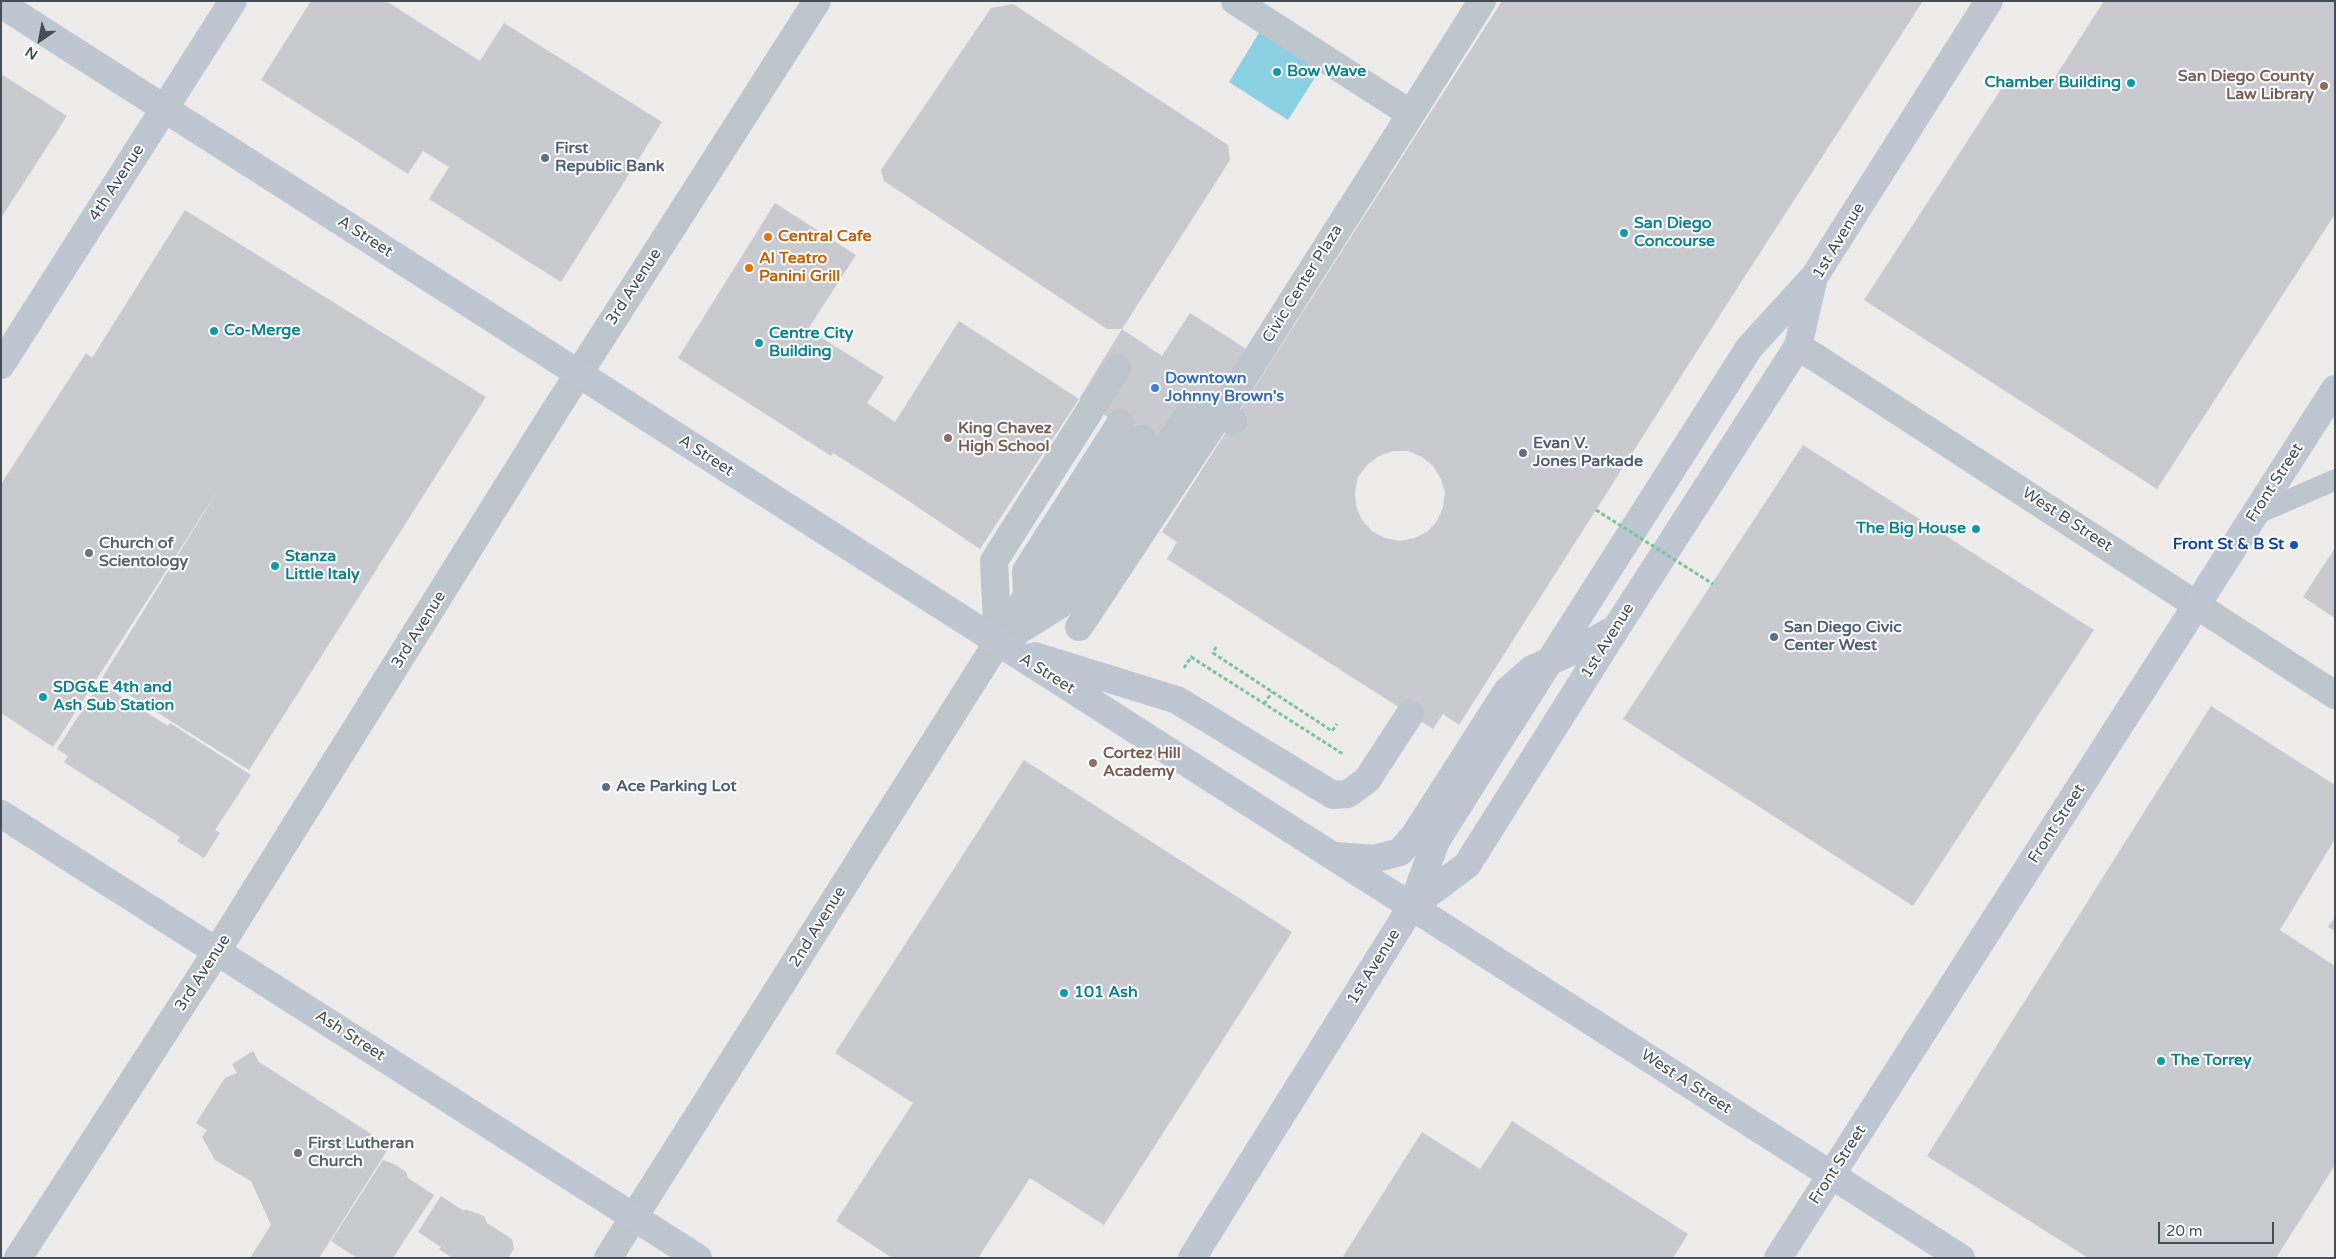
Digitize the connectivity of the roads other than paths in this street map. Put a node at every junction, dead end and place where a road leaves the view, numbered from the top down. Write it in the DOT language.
graph roads {
  1 [pos="233,1"];
  2 [pos="818,1"];
  3 [pos="1235,1"];
  4 [pos="1482,1"];
  5 [pos="1989,1"];
  6 [pos="1,4"];
  7 [pos="165,108"];
  8 [pos="1411,114"];
  9 [pos="1814,277"];
  10 [pos="1798,346"];
  11 [pos="1,365"];
  12 [pos="1117,368"];
  13 [pos="579,374"];
  14 [pos="2335,389"];
  15 [pos="1233,421"];
  16 [pos="1131,431"];
  17 [pos="2335,480"];
  18 [pos="2254,515"];
  19 [pos="2197,605"];
  20 [pos="1079,627"];
  21 [pos="1615,630"];
  22 [pos="998,644"];
  23 [pos="2335,695"];
  24 [pos="1410,714"];
  25 [pos="1,814"];
  26 [pos="1333,856"];
  27 [pos="1412,906"];
  28 [pos="217,951"];
  29 [pos="1831,1175"];
  30 [pos="634,1217"];
  31 [pos="18,1258"];
  32 [pos="608,1258"];
  33 [pos="698,1258"];
  34 [pos="1192,1258"];
  35 [pos="1778,1258"];
  36 [pos="1961,1258"];
  1 -- 7 [label="main road, 4th Avenue"];
  2 -- 13 [label="street, 3rd Avenue"];
  3 -- 8 [label="street"];
  4 -- 8 [label="street, Civic Center Plaza"];
  5 -- 9 [label="main road, 1st Avenue"];
  6 -- 7 [label="main road, A Street"];
  7 -- 11 [label="main road, 4th Avenue"];
  7 -- 13 [label="main road, A Street"];
  8 -- 20 [label="street, Civic Center Plaza"];
  9 -- 10 [label="main road, 1st Avenue"];
  9 -- 27 [label="main road, bridge"];
  10 -- 19 [label="street, West B Street"];
  10 -- 21 [label="main road, 1st Avenue"];
  12 -- 22 [label="street"];
  13 -- 22 [label="main road, A Street"];
  13 -- 28 [label="street, 3rd Avenue"];
  14 -- 18 [label="main road, Front Street"];
  15 -- 22 [label="street, bridge"];
  16 -- 22 [label="street, 2nd Avenue"];
  17 -- 18 [label="lane"];
  18 -- 19 [label="main road, Front Street"];
  19 -- 23 [label="street, West B Street"];
  19 -- 29 [label="main road, Front Street"];
  21 -- 26 [label="main road"];
  21 -- 27 [label="main road, 1st Avenue"];
  22 -- 24 [label="main road"];
  22 -- 26 [label="main road, A Street"];
  22 -- 30 [label="street, 2nd Avenue"];
  25 -- 28 [label="main road, Ash Street"];
  26 -- 27 [label="main road, A Street"];
  27 -- 29 [label="main road, West A Street"];
  27 -- 34 [label="main road, 1st Avenue"];
  28 -- 30 [label="main road, Ash Street"];
  28 -- 31 [label="street, 3rd Avenue"];
  29 -- 35 [label="main road, Front Street"];
  29 -- 36 [label="main road, West A Street"];
  30 -- 32 [label="street, 2nd Avenue"];
  30 -- 33 [label="main road, Ash Street"];
}
